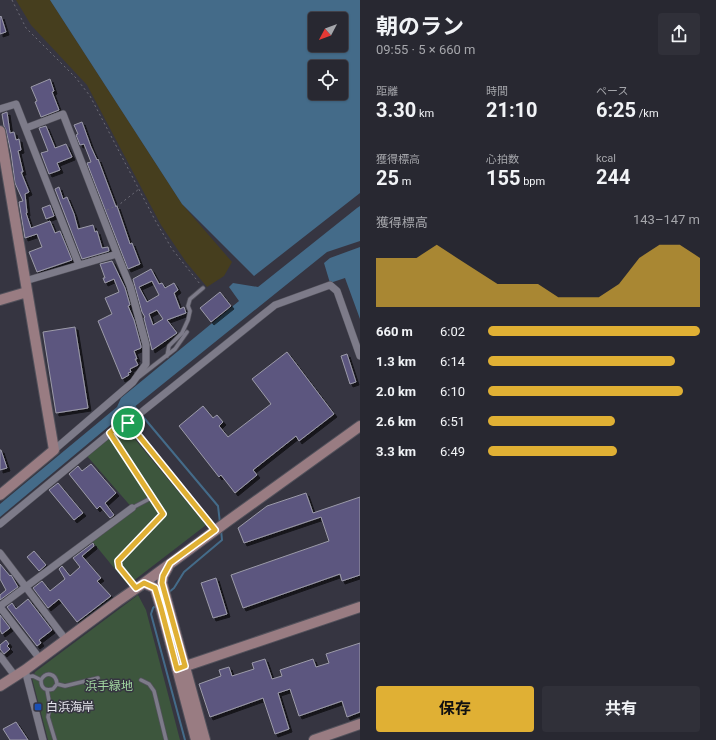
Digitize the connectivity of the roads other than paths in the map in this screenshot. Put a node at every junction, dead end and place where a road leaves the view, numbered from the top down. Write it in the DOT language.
graph roads {
  1 [pos="0,109"];
  2 [pos="26,128"];
  3 [pos="0,131"];
  4 [pos="116,254"];
  5 [pos="79,265"];
  6 [pos="26,286"];
  7 [pos="203,288"];
  8 [pos="0,293"];
  9 [pos="0,300"];
  10 [pos="188,332"];
  11 [pos="167,356"];
  12 [pos="360,356"];
  13 [pos="134,382"];
  14 [pos="128,423"];
  15 [pos="360,426"];
  16 [pos="110,433"];
  17 [pos="54,450"];
  18 [pos="0,495"];
  19 [pos="151,498"];
  20 [pos="132,508"];
  21 [pos="0,524"];
  22 [pos="215,530"];
  23 [pos="0,553"];
  24 [pos="170,563"];
  25 [pos="153,576"];
  26 [pos="140,586"];
  27 [pos="158,586"];
  28 [pos="25,587"];
  29 [pos="0,606"];
  30 [pos="360,606"];
  31 [pos="66,640"];
  32 [pos="0,656"];
  33 [pos="40,659"];
  34 [pos="181,668"];
  35 [pos="26,673"];
  36 [pos="16,676"];
  37 [pos="98,678"];
  38 [pos="41,680"];
  39 [pos="141,680"];
  40 [pos="57,684"];
  41 [pos="0,686"];
  42 [pos="47,690"];
  43 [pos="360,724"];
  44 [pos="43,740"];
  45 [pos="55,740"];
  46 [pos="166,740"];
  47 [pos="196,740"];
  48 [pos="205,740"];
  49 [pos="314,740"];
  1 -- 2 [label="street"];
  2 -- 4 [label="street"];
  2 -- 5 [label="street"];
  3 -- 6 [label="street"];
  4 -- 5 [label="street"];
  4 -- 13 [label="street"];
  5 -- 6 [label="street"];
  6 -- 8 [label="street"];
  6 -- 9 [label="street"];
  6 -- 17 [label="street"];
  7 -- 11 [label="lane"];
  10 -- 11 [label="lane"];
  11 -- 13 [label="lane"];
  12 -- 14 [label="street"];
  13 -- 17 [label="street"];
  14 -- 16 [label="street"];
  14 -- 22 [label="street"];
  15 -- 22 [label="street"];
  16 -- 19 [label="lane"];
  16 -- 21 [label="street"];
  17 -- 18 [label="street"];
  19 -- 20 [label="lane"];
  19 -- 26 [label="lane"];
  20 -- 28 [label="street"];
  22 -- 24 [label="street"];
  23 -- 28 [label="street"];
  24 -- 25 [label="street"];
  24 -- 27 [label="street"];
  25 -- 26 [label="street"];
  25 -- 27 [label="street"];
  26 -- 27 [label="street"];
  26 -- 31 [label="street"];
  27 -- 34 [label="street"];
  28 -- 29 [label="street"];
  28 -- 31 [label="street"];
  29 -- 33 [label="street"];
  30 -- 34 [label="street"];
  31 -- 33 [label="street"];
  32 -- 36 [label="street"];
  33 -- 35 [label="street"];
  34 -- 47 [label="street"];
  34 -- 48 [label="street"];
  35 -- 36 [label="street"];
  35 -- 38 [label="lane"];
  35 -- 44 [label="street"];
  36 -- 41 [label="street"];
  37 -- 40 [label="lane"];
  38 -- 40 [label="lane"];
  38 -- 42 [label="lane"];
  39 -- 46 [label="lane"];
  40 -- 42 [label="lane"];
  42 -- 45 [label="lane"];
  43 -- 49 [label="street"];
}
